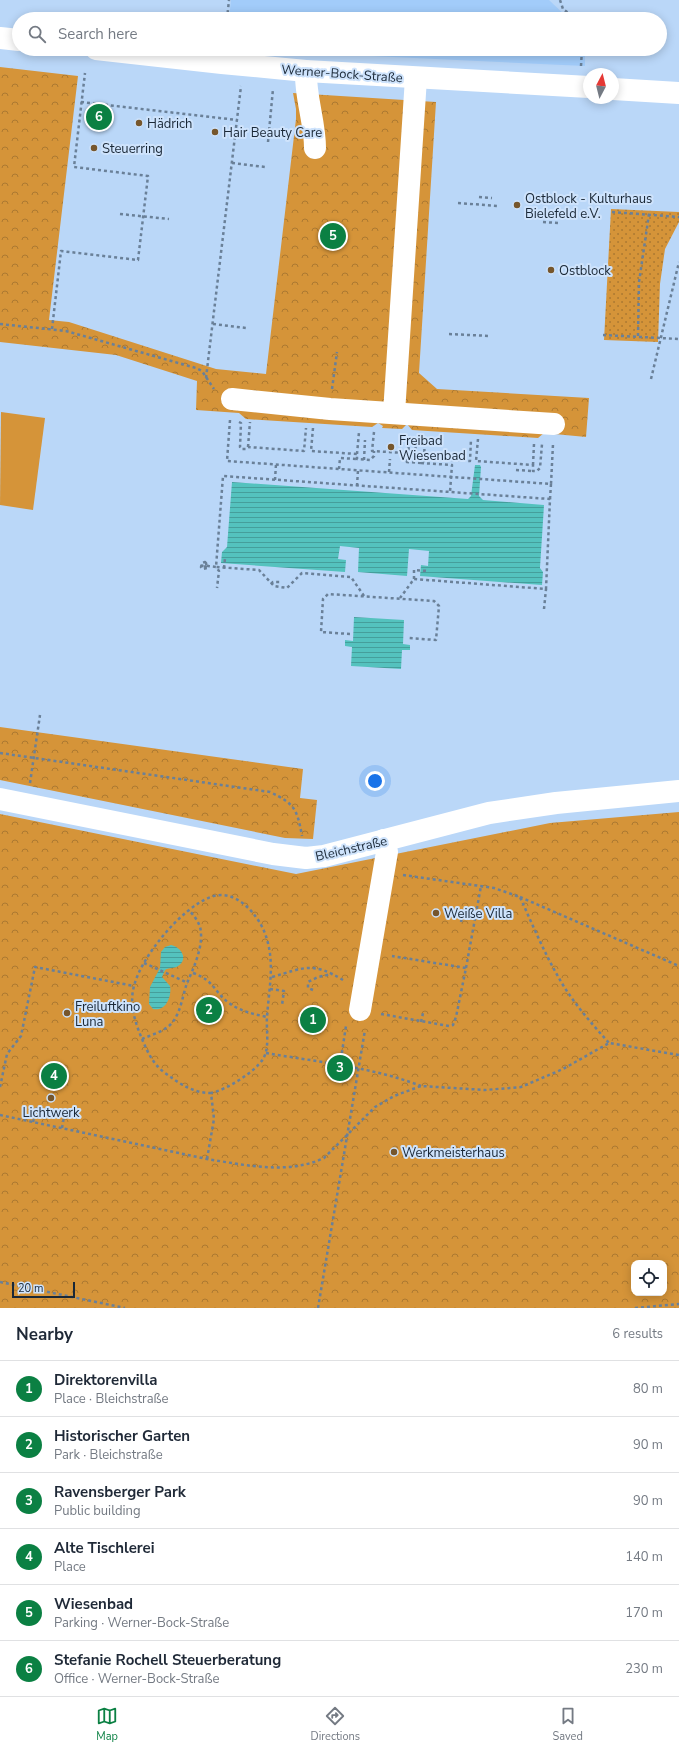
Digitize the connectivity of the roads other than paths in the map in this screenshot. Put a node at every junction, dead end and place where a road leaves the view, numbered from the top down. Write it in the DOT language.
graph roads {
  1 [pos="0,38"];
  2 [pos="12,39"];
  3 [pos="160,56"];
  4 [pos="306,71"];
  5 [pos="416,78"];
  6 [pos="583,87"];
  7 [pos="619,89"];
  8 [pos="679,93"];
  9 [pos="314,148"];
  10 [pos="231,408"];
  11 [pos="394,413"];
  12 [pos="554,432"];
  13 [pos="679,791"];
  14 [pos="0,799"];
  15 [pos="384,840"];
  16 [pos="364,1011"];
  1 -- 2 [label="street"];
  3 -- 4 [label="street, Werner-Bock-Straße"];
  4 -- 5 [label="street, Werner-Bock-Straße"];
  4 -- 9 [label="street"];
  5 -- 6 [label="street, Werner-Bock-Straße"];
  5 -- 11 [label="street"];
  7 -- 8 [label="street"];
  10 -- 11 [label="street"];
  11 -- 12 [label="street"];
  13 -- 15 [label="street, Bleichstraße"];
  14 -- 15 [label="street, Bleichstraße"];
  15 -- 16 [label="street"];
}
